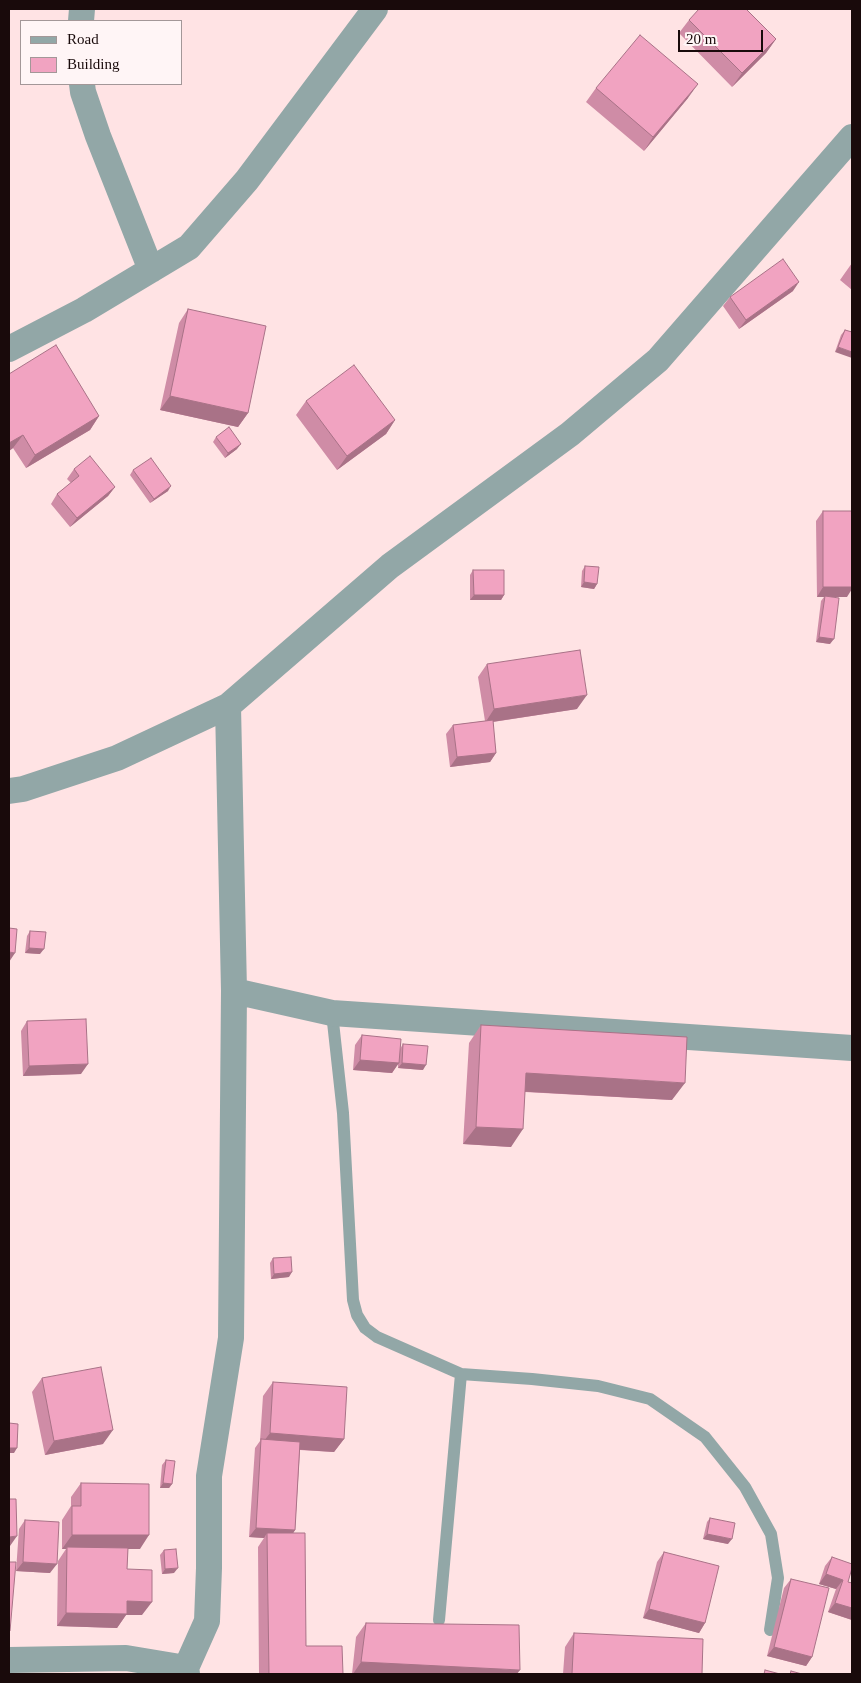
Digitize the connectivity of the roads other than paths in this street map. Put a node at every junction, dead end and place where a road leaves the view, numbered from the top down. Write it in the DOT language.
graph roads {
  1 [pos="376,9"];
  2 [pos="82,85"];
  3 [pos="852,137"];
  4 [pos="151,270"];
  5 [pos="9,349"];
  6 [pos="228,706"];
  7 [pos="9,791"];
  8 [pos="234,991"];
  9 [pos="332,1013"];
  10 [pos="852,1048"];
  11 [pos="461,1374"];
  12 [pos="439,1620"];
  13 [pos="770,1630"];
  14 [pos="9,1660"];
  15 [pos="186,1671"];
  1 -- 4 [label="street"];
  2 -- 4 [label="street"];
  3 -- 6 [label="street"];
  4 -- 5 [label="street"];
  6 -- 7 [label="street"];
  6 -- 8 [label="street"];
  8 -- 9 [label="street"];
  8 -- 15 [label="street"];
  9 -- 10 [label="street"];
  9 -- 11 [label="lane"];
  11 -- 12 [label="lane"];
  11 -- 13 [label="lane"];
  14 -- 15 [label="street"];
}
